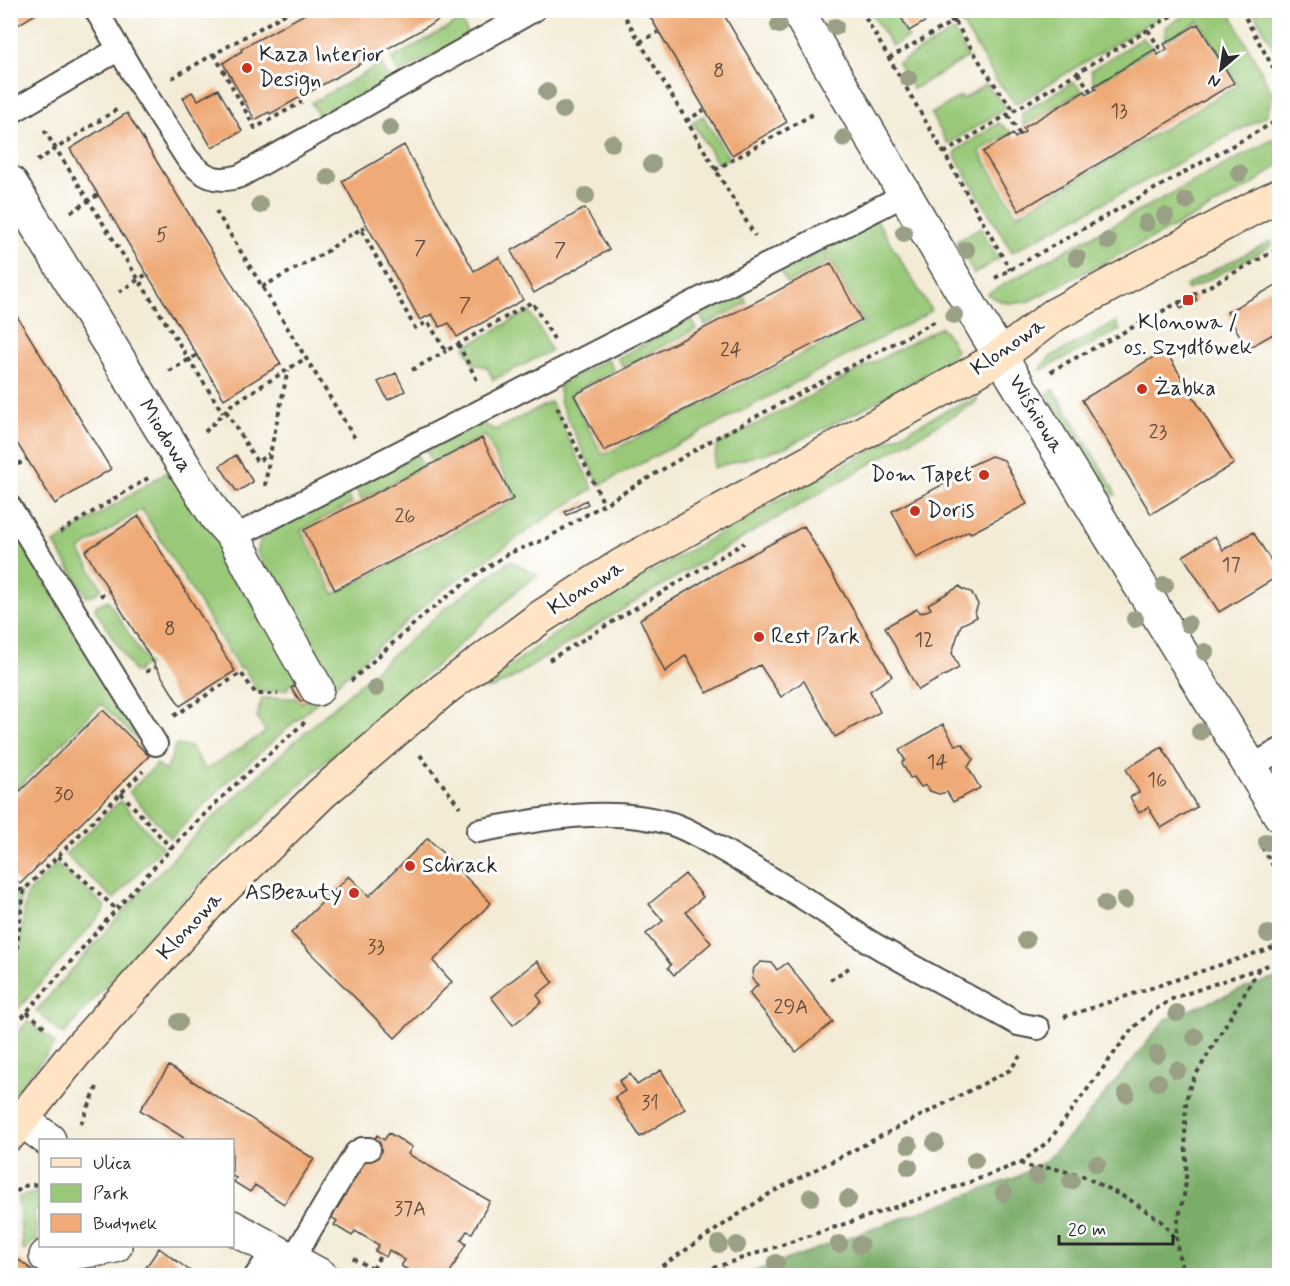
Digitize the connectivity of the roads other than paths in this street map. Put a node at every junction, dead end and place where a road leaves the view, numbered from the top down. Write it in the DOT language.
graph roads {
  1 [pos="96,10"];
  2 [pos="534,10"];
  3 [pos="797,10"];
  4 [pos="119,49"];
  5 [pos="10,113"];
  6 [pos="21,173"];
  7 [pos="906,194"];
  8 [pos="1280,195"];
  9 [pos="1000,356"];
  10 [pos="10,507"];
  11 [pos="234,537"];
  12 [pos="317,689"];
  13 [pos="156,744"];
  14 [pos="1280,750"];
  15 [pos="1250,767"];
  16 [pos="1280,815"];
  17 [pos="478,831"];
  18 [pos="1038,1028"];
  19 [pos="16,1127"];
  20 [pos="63,1136"];
  21 [pos="369,1149"];
  22 [pos="234,1229"];
  23 [pos="108,1247"];
  24 [pos="46,1256"];
  25 [pos="274,1262"];
  26 [pos="321,1275"];
  1 -- 4 [label="lane"];
  2 -- 4 [label="lane"];
  3 -- 7 [label="street, Wiśniowa"];
  4 -- 5 [label="lane"];
  6 -- 11 [label="street, Miodowa"];
  7 -- 9 [label="street, Wiśniowa"];
  7 -- 11 [label="lane"];
  8 -- 9 [label="street, Klonowa"];
  9 -- 15 [label="street, Wiśniowa"];
  9 -- 19 [label="street, Klonowa"];
  10 -- 13 [label="lane"];
  11 -- 12 [label="street, Miodowa"];
  14 -- 15 [label="lane"];
  15 -- 16 [label="street, Wiśniowa"];
  17 -- 18 [label="lane"];
  19 -- 20 [label="street"];
  21 -- 25 [label="lane"];
  22 -- 25 [label="street"];
  23 -- 24 [label="street"];
  25 -- 26 [label="street"];
}
